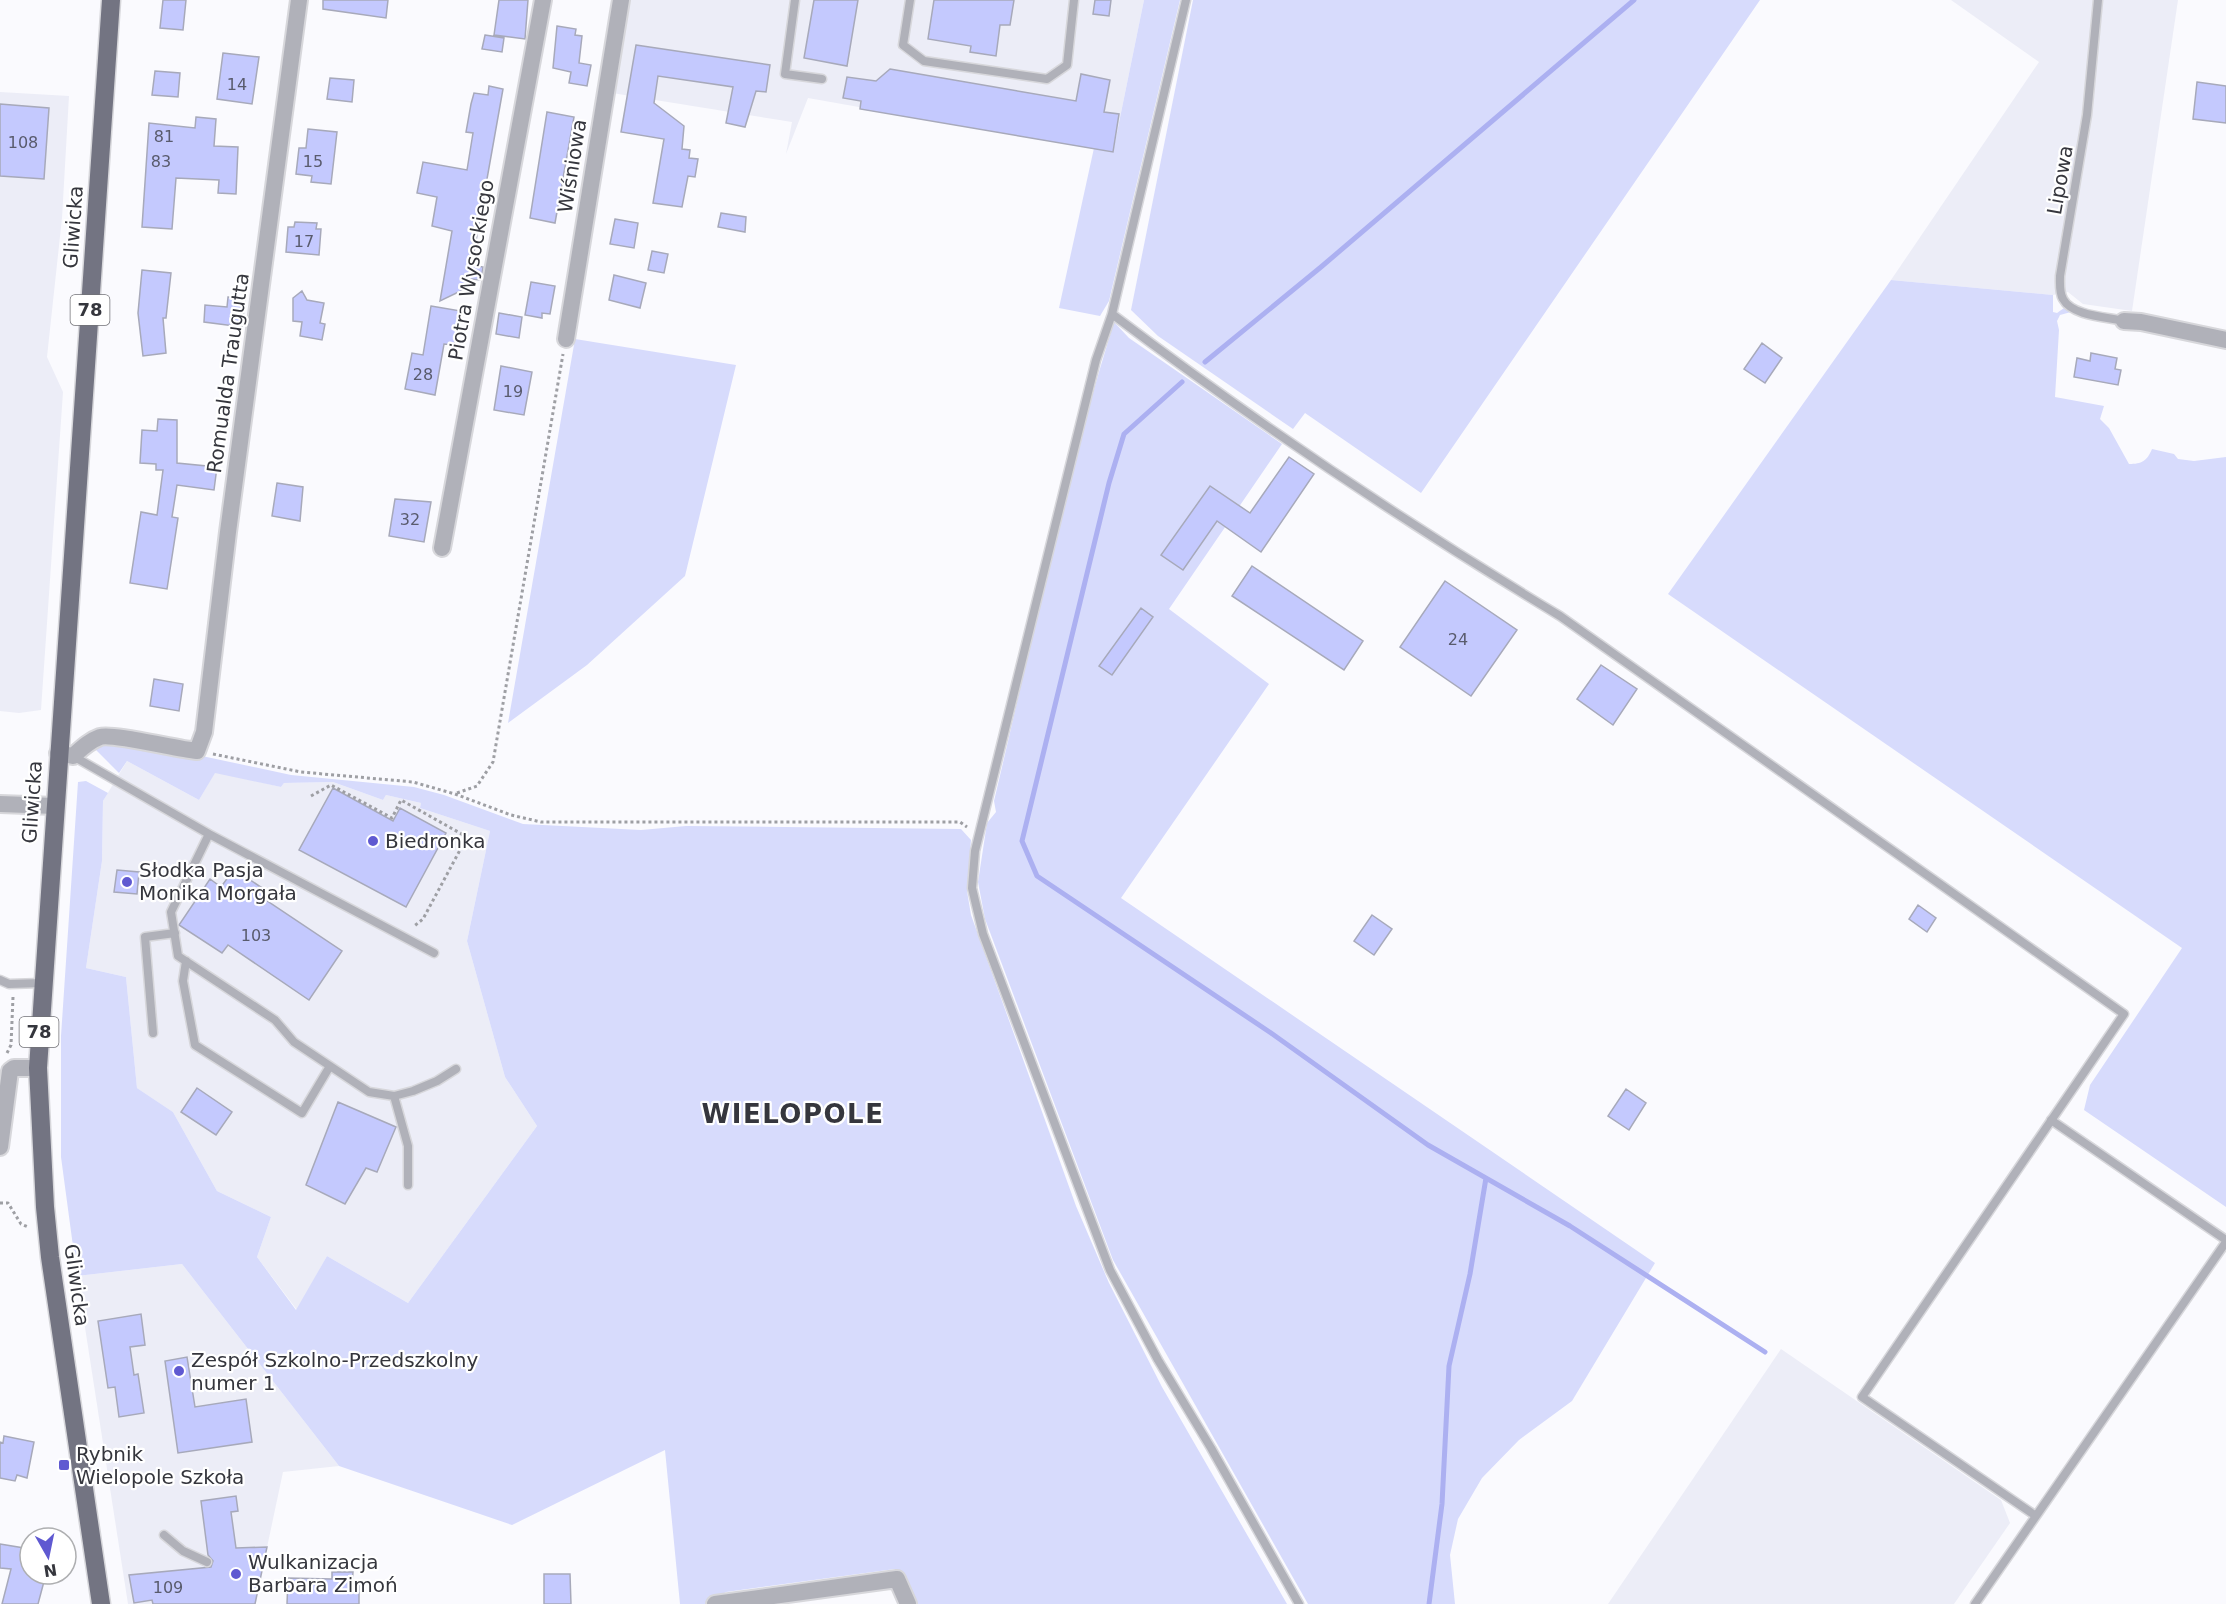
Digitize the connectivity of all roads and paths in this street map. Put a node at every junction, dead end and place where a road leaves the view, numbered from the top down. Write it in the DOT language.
graph roads {
  1 [pos="111,0"];
  2 [pos="299,0"];
  3 [pos="543,0"];
  4 [pos="621,0"];
  5 [pos="795,0"];
  6 [pos="910,0"];
  7 [pos="1074,0"];
  8 [pos="1186,0"];
  9 [pos="2098,0"];
  10 [pos="822,79"];
  11 [pos="1112,314"];
  12 [pos="2124,321"];
  13 [pos="566,339"];
  14 [pos="2226,340"];
  15 [pos="442,548"];
  16 [pos="196,751"];
  17 [pos="66,754"];
  18 [pos="455,794"];
  19 [pos="311,796"];
  20 [pos="0,804"];
  21 [pos="54,806"];
  22 [pos="209,834"];
  23 [pos="977,843"];
  24 [pos="423,919"];
  25 [pos="174,933"];
  26 [pos="434,953"];
  27 [pos="186,961"];
  28 [pos="0,980"];
  29 [pos="42,983"];
  30 [pos="13,984"];
  31 [pos="153,1033"];
  32 [pos="7,1053"];
  33 [pos="330,1066"];
  34 [pos="38,1068"];
  35 [pos="456,1069"];
  36 [pos="5,1073"];
  37 [pos="394,1096"];
  38 [pos="2052,1120"];
  39 [pos="0,1148"];
  40 [pos="408,1185"];
  41 [pos="0,1203"];
  42 [pos="30,1227"];
  43 [pos="2226,1241"];
  44 [pos="2036,1516"];
  45 [pos="164,1535"];
  46 [pos="207,1562"];
  47 [pos="101,1604"];
  48 [pos="715,1604"];
  49 [pos="908,1604"];
  50 [pos="1299,1604"];
  51 [pos="1975,1604"];
  1 -- 17 [label="main road, Gliwicka / 78"];
  2 -- 16 [label="street, Romualda Traugutta"];
  3 -- 15 [label="street, Piotra Wysockiego"];
  4 -- 13 [label="street, Wiśniowa"];
  5 -- 10 [label="lane"];
  6 -- 7 [label="lane"];
  8 -- 11 [label="lane"];
  9 -- 12 [label="lane, Lipowa"];
  11 -- 23 [label="lane"];
  11 -- 38 [label="lane"];
  12 -- 14 [label="street"];
  13 -- 18 [label="path"];
  16 -- 17 [label="street"];
  16 -- 18 [label="path"];
  17 -- 21 [label="main road, Gliwicka / 78"];
  17 -- 22 [label="lane"];
  18 -- 23 [label="path"];
  19 -- 24 [label="path"];
  20 -- 21 [label="street"];
  21 -- 29 [label="main road, Gliwicka / 78"];
  22 -- 25 [label="lane"];
  22 -- 26 [label="lane"];
  23 -- 50 [label="lane"];
  25 -- 27 [label="lane"];
  25 -- 31 [label="lane"];
  27 -- 33 [label="lane"];
  27 -- 33 [label="lane"];
  28 -- 30 [label="lane"];
  29 -- 30 [label="lane"];
  29 -- 34 [label="main road, Gliwicka / 78"];
  30 -- 32 [label="path"];
  33 -- 37 [label="lane"];
  34 -- 36 [label="street"];
  34 -- 47 [label="main road, Gliwicka / 78"];
  35 -- 37 [label="lane"];
  36 -- 39 [label="street"];
  37 -- 40 [label="lane"];
  38 -- 43 [label="lane"];
  38 -- 44 [label="lane"];
  41 -- 42 [label="path"];
  43 -- 44 [label="lane"];
  44 -- 51 [label="lane"];
  45 -- 46 [label="lane"];
  48 -- 49 [label="street"];
}
